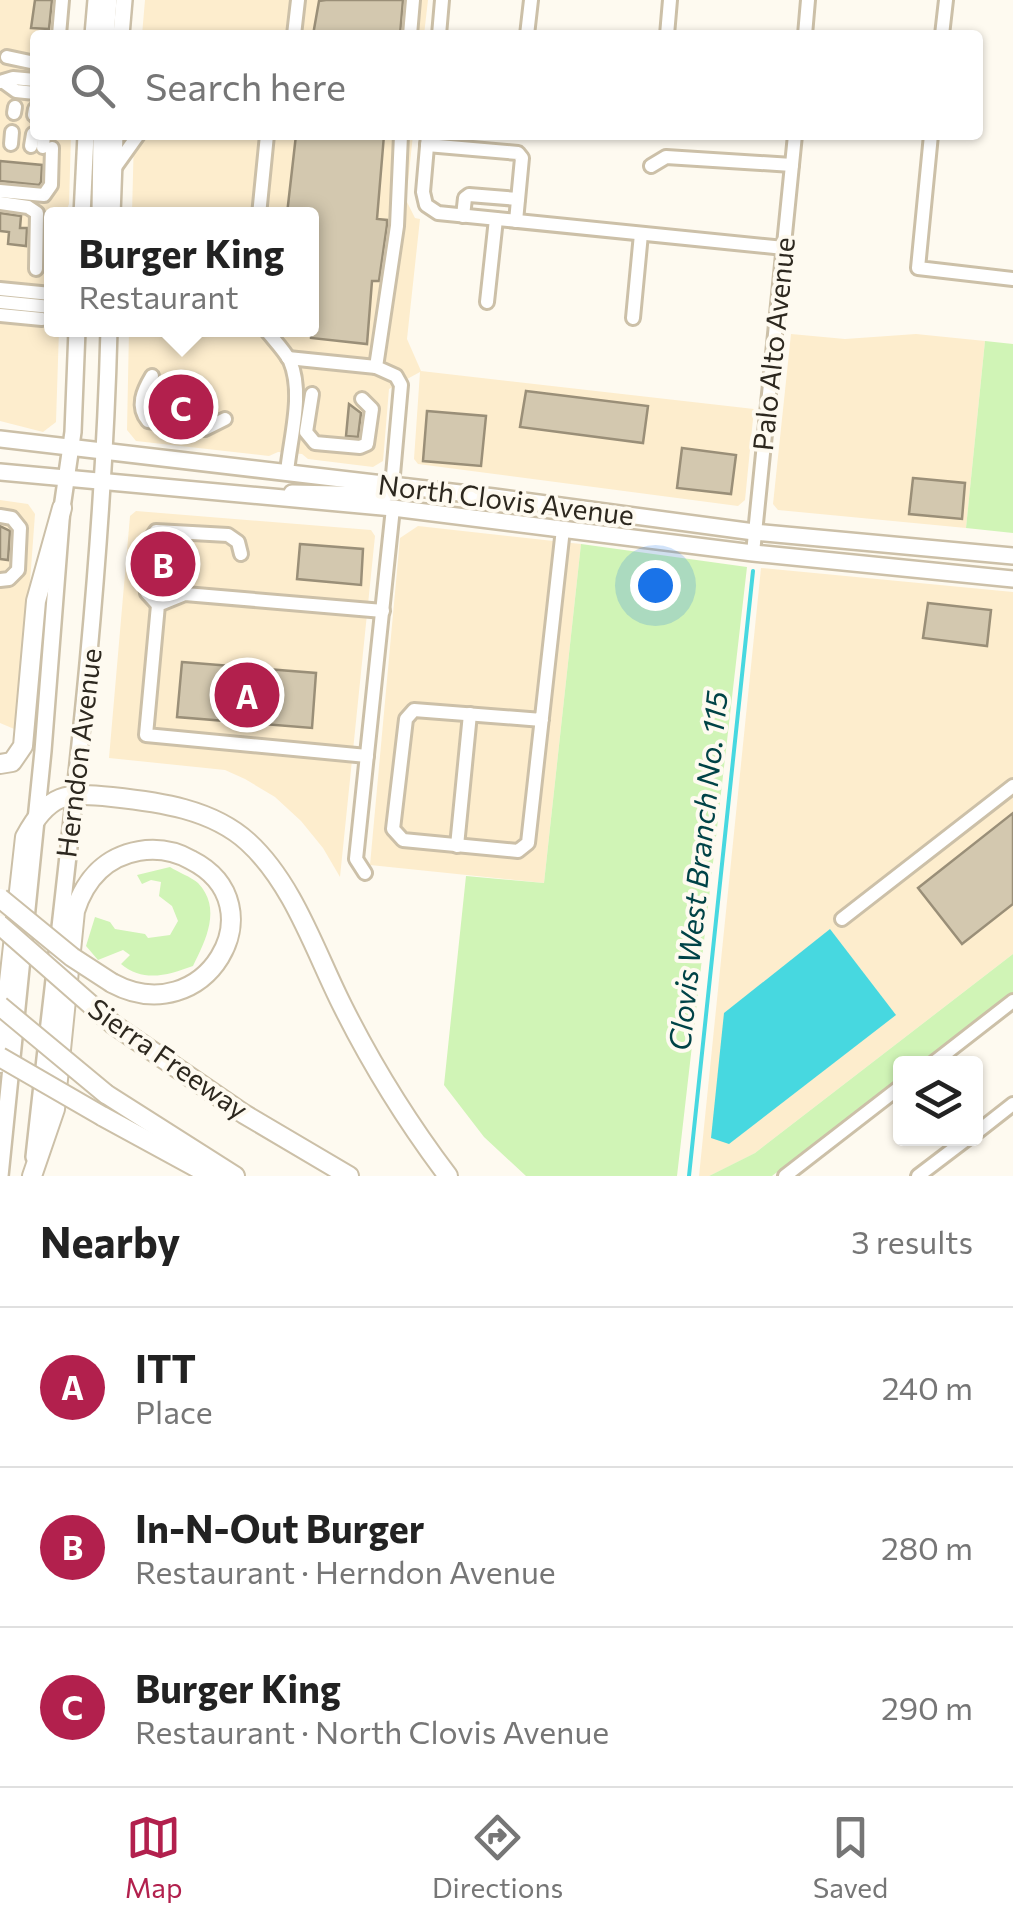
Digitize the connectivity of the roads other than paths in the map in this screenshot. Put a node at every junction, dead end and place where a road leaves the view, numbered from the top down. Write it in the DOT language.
graph roads {
  1 [pos="62,0"];
  2 [pos="96,0"];
  3 [pos="109,0"];
  4 [pos="124,0"];
  5 [pos="298,0"];
  6 [pos="414,0"];
  7 [pos="442,0"];
  8 [pos="531,0"];
  9 [pos="670,0"];
  10 [pos="808,0"];
  11 [pos="946,0"];
  12 [pos="59,30"];
  13 [pos="93,30"];
  14 [pos="106,30"];
  15 [pos="121,30"];
  16 [pos="295,30"];
  17 [pos="411,30"];
  18 [pos="439,30"];
  19 [pos="528,30"];
  20 [pos="667,30"];
  21 [pos="805,30"];
  22 [pos="943,30"];
  23 [pos="7,56"];
  24 [pos="30,62"];
  25 [pos="30,80"];
  26 [pos="3,82"];
  27 [pos="30,91"];
  28 [pos="86,140"];
  29 [pos="100,140"];
  30 [pos="115,140"];
  31 [pos="134,140"];
  32 [pos="267,140"];
  33 [pos="401,140"];
  34 [pos="428,140"];
  35 [pos="794,140"];
  36 [pos="931,140"];
  37 [pos="41,142"];
  38 [pos="792,165"];
  39 [pos="651,166"];
  40 [pos="113,170"];
  41 [pos="0,192"];
  42 [pos="518,199"];
  43 [pos="0,203"];
  44 [pos="82,207"];
  45 [pos="100,207"];
  46 [pos="112,207"];
  47 [pos="260,207"];
  48 [pos="463,216"];
  49 [pos="496,219"];
  50 [pos="516,221"];
  51 [pos="641,234"];
  52 [pos="784,248"];
  53 [pos="36,269"];
  54 [pos="1013,279"];
  55 [pos="0,288"];
  56 [pos="44,293"];
  57 [pos="0,302"];
  58 [pos="487,302"];
  59 [pos="44,313"];
  60 [pos="44,313"];
  61 [pos="0,315"];
  62 [pos="633,318"];
  63 [pos="77,337"];
  64 [pos="110,337"];
  65 [pos="272,337"];
  66 [pos="288,358"];
  67 [pos="376,367"];
  68 [pos="152,376"];
  69 [pos="312,394"];
  70 [pos="362,399"];
  71 [pos="225,419"];
  72 [pos="0,439"];
  73 [pos="71,448"];
  74 [pos="106,453"];
  75 [pos="0,472"];
  76 [pos="286,472"];
  77 [pos="66,480"];
  78 [pos="105,484"];
  79 [pos="392,486"];
  80 [pos="253,498"];
  81 [pos="62,508"];
  82 [pos="394,508"];
  83 [pos="0,516"];
  84 [pos="562,529"];
  85 [pos="754,532"];
  86 [pos="752,553"];
  87 [pos="241,554"];
  88 [pos="1013,556"];
  89 [pos="1013,579"];
  90 [pos="0,580"];
  91 [pos="158,605"];
  92 [pos="383,611"];
  93 [pos="470,714"];
  94 [pos="542,720"];
  95 [pos="367,756"];
  96 [pos="0,764"];
  97 [pos="1013,786"];
  98 [pos="74,793"];
  99 [pos="36,817"];
  100 [pos="457,846"];
  101 [pos="364,873"];
  102 [pos="0,898"];
  103 [pos="842,918"];
  104 [pos="0,926"];
  105 [pos="1013,1001"];
  106 [pos="0,1006"];
  107 [pos="942,1056"];
  108 [pos="0,1060"];
  109 [pos="893,1092"];
  110 [pos="1013,1104"];
  111 [pos="983,1127"];
  112 [pos="957,1146"];
  113 [pos="0,1176"];
  114 [pos="32,1176"];
  115 [pos="212,1176"];
  116 [pos="234,1176"];
  117 [pos="350,1176"];
  118 [pos="448,1176"];
  119 [pos="785,1176"];
  120 [pos="918,1176"];
  1 -- 12 [label="street"];
  2 -- 13 [label="main road"];
  3 -- 14 [label="main road"];
  4 -- 15 [label="main road"];
  5 -- 16 [label="street"];
  6 -- 17 [label="street"];
  7 -- 18 [label="street"];
  8 -- 19 [label="street"];
  9 -- 20 [label="street"];
  10 -- 21 [label="street"];
  11 -- 22 [label="street"];
  23 -- 24 [label="street"];
  25 -- 26 [label="street"];
  26 -- 27 [label="street"];
  28 -- 44 [label="main road"];
  29 -- 45 [label="main road"];
  30 -- 40 [label="main road"];
  31 -- 40 [label="street"];
  32 -- 47 [label="street"];
  33 -- 67 [label="street"];
  34 -- 42 [label="street"];
  34 -- 48 [label="street"];
  35 -- 38 [label="street, Palo Alto Avenue"];
  36 -- 54 [label="street"];
  37 -- 41 [label="street"];
  38 -- 39 [label="street"];
  38 -- 52 [label="street, Palo Alto Avenue"];
  40 -- 46 [label="main road"];
  42 -- 48 [label="street"];
  42 -- 50 [label="street"];
  43 -- 53 [label="street"];
  48 -- 49 [label="street"];
  49 -- 50 [label="street"];
  49 -- 58 [label="street"];
  50 -- 51 [label="street"];
  51 -- 52 [label="street"];
  51 -- 62 [label="street"];
  52 -- 85 [label="street, Palo Alto Avenue"];
  55 -- 56 [label="street"];
  57 -- 59 [label="street"];
  60 -- 61 [label="street"];
  63 -- 73 [label="main road, Herndon Avenue"];
  64 -- 74 [label="main road, Herndon Avenue"];
  65 -- 66 [label="street"];
  66 -- 67 [label="street"];
  66 -- 76 [label="street"];
  67 -- 79 [label="street"];
  68 -- 71 [label="street"];
  69 -- 70 [label="street"];
  72 -- 73 [label="main road, North Clovis Avenue"];
  73 -- 74 [label="main road, North Clovis Avenue"];
  73 -- 77 [label="main road, Herndon Avenue"];
  74 -- 76 [label="main road, North Clovis Avenue"];
  74 -- 78 [label="main road, Herndon Avenue"];
  75 -- 77 [label="main road, North Clovis Avenue"];
  76 -- 79 [label="main road, North Clovis Avenue"];
  77 -- 78 [label="main road, North Clovis Avenue"];
  77 -- 81 [label="main road, Herndon Avenue"];
  78 -- 80 [label="main road, North Clovis Avenue"];
  78 -- 98 [label="main road, Herndon Avenue"];
  79 -- 80 [label="main road"];
  79 -- 85 [label="main road, North Clovis Avenue"];
  80 -- 82 [label="main road, North Clovis Avenue"];
  81 -- 96 [label="highway"];
  81 -- 99 [label="main road, Herndon Avenue"];
  82 -- 84 [label="main road, North Clovis Avenue"];
  82 -- 92 [label="street"];
  83 -- 90 [label="street"];
  84 -- 86 [label="main road, North Clovis Avenue"];
  84 -- 94 [label="street"];
  85 -- 86 [label="street, Palo Alto Avenue"];
  85 -- 88 [label="main road, North Clovis Avenue"];
  86 -- 89 [label="main road, North Clovis Avenue"];
  87 -- 91 [label="street"];
  91 -- 92 [label="street"];
  91 -- 95 [label="street"];
  92 -- 95 [label="street"];
  93 -- 94 [label="street"];
  93 -- 100 [label="street"];
  93 -- 100 [label="street"];
  94 -- 100 [label="street"];
  95 -- 101 [label="street"];
  97 -- 103 [label="street"];
  98 -- 99 [label="highway"];
  98 -- 114 [label="main road, Herndon Avenue"];
  98 -- 118 [label="highway"];
  99 -- 108 [label="highway"];
  99 -- 113 [label="main road, Herndon Avenue"];
  102 -- 114 [label="highway, bridge"];
  104 -- 117 [label="highway, Sierra Freeway, bridge"];
  105 -- 107 [label="street"];
  106 -- 116 [label="highway, bridge"];
  108 -- 115 [label="highway, bridge"];
  109 -- 119 [label="street"];
  110 -- 111 [label="street"];
  112 -- 120 [label="street"];
}
